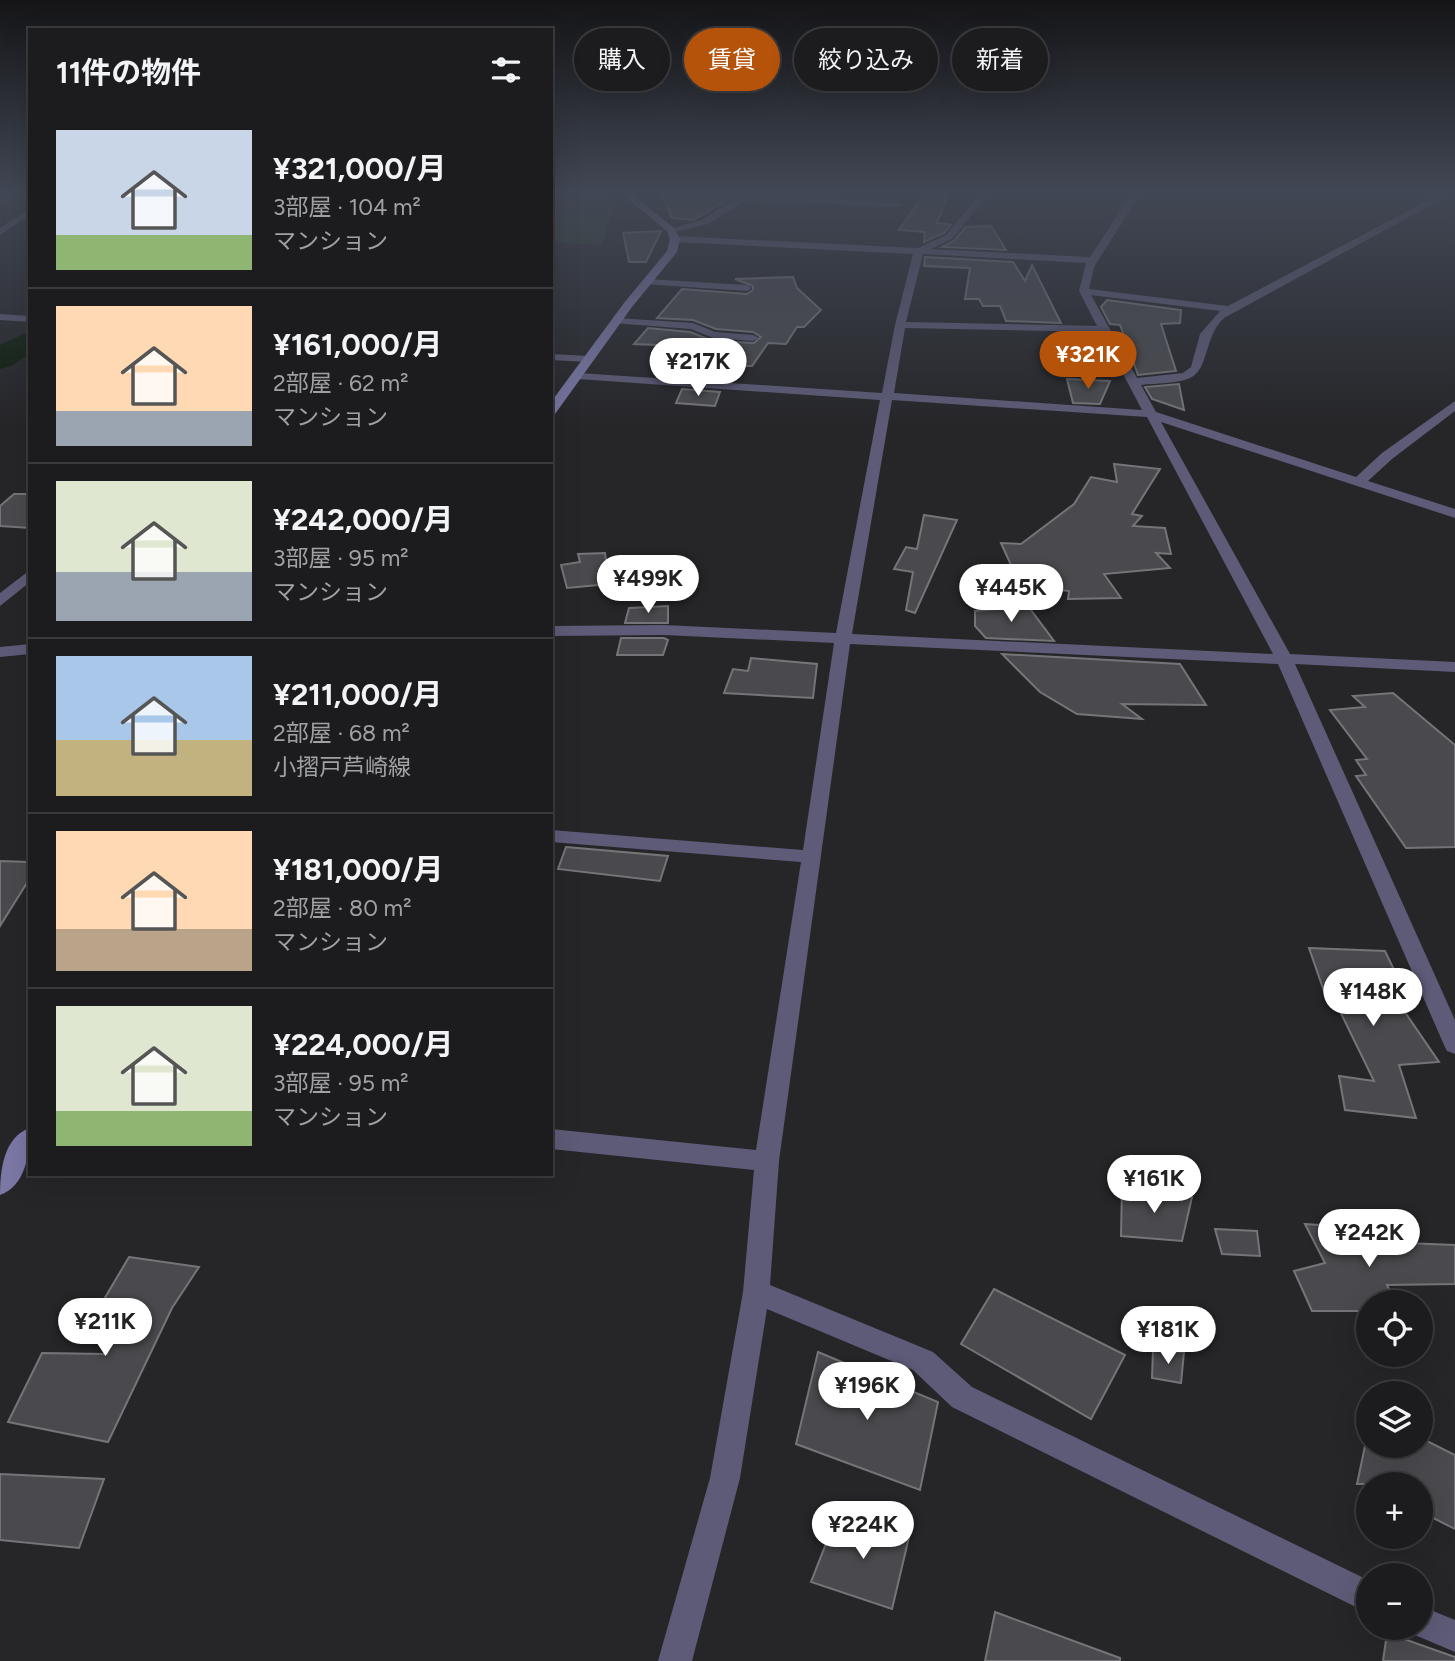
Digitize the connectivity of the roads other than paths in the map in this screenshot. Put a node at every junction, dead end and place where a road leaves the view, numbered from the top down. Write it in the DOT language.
graph roads {
  1 [pos="656,272"];
  2 [pos="914,272"];
  3 [pos="1086,272"];
  4 [pos="1301,272"];
  5 [pos="648,282"];
  6 [pos="747,288"];
  7 [pos="1084,291"];
  8 [pos="1230,309"];
  9 [pos="0,317"];
  10 [pos="28,319"];
  11 [pos="617,321"];
  12 [pos="900,325"];
  13 [pos="1103,329"];
  14 [pos="753,338"];
  15 [pos="553,357"];
  16 [pos="589,359"];
  17 [pos="578,376"];
  18 [pos="1133,382"];
  19 [pos="886,396"];
  20 [pos="1455,405"];
  21 [pos="553,408"];
  22 [pos="1150,414"];
  23 [pos="1357,484"];
  24 [pos="1455,514"];
  25 [pos="28,576"];
  26 [pos="0,601"];
  27 [pos="553,632"];
  28 [pos="843,639"];
  29 [pos="28,649"];
  30 [pos="0,652"];
  31 [pos="1284,659"];
  32 [pos="1455,667"];
  33 [pos="553,836"];
  34 [pos="812,857"];
  35 [pos="1455,1045"];
  36 [pos="553,1139"];
  37 [pos="28,1141"];
  38 [pos="767,1161"];
  39 [pos="0,1185"];
  40 [pos="756,1292"];
  41 [pos="1356,1591"];
  42 [pos="1433,1627"];
  43 [pos="1455,1636"];
  44 [pos="676,1661"];
  1 -- 5 [label="main road"];
  2 -- 12 [label="street"];
  3 -- 7 [label="street"];
  4 -- 8 [label="street"];
  5 -- 6 [label="street"];
  5 -- 11 [label="main road"];
  7 -- 8 [label="street"];
  7 -- 13 [label="street"];
  8 -- 18 [label="street"];
  9 -- 10 [label="street"];
  11 -- 14 [label="street"];
  11 -- 16 [label="main road"];
  12 -- 13 [label="street"];
  12 -- 19 [label="street"];
  13 -- 18 [label="street"];
  15 -- 16 [label="street"];
  16 -- 17 [label="main road"];
  17 -- 19 [label="street"];
  17 -- 21 [label="main road"];
  18 -- 22 [label="street"];
  19 -- 22 [label="street"];
  19 -- 28 [label="street"];
  20 -- 23 [label="street"];
  22 -- 23 [label="street"];
  22 -- 31 [label="street"];
  23 -- 24 [label="street"];
  25 -- 26 [label="street"];
  27 -- 28 [label="street"];
  28 -- 31 [label="street"];
  28 -- 34 [label="street"];
  29 -- 30 [label="street"];
  31 -- 32 [label="street"];
  31 -- 35 [label="street"];
  33 -- 34 [label="street"];
  34 -- 38 [label="street"];
  36 -- 38 [label="street"];
  37 -- 39 [label="main road"];
  38 -- 40 [label="street"];
  40 -- 41 [label="street"];
  40 -- 44 [label="street"];
  42 -- 43 [label="street"];
}
